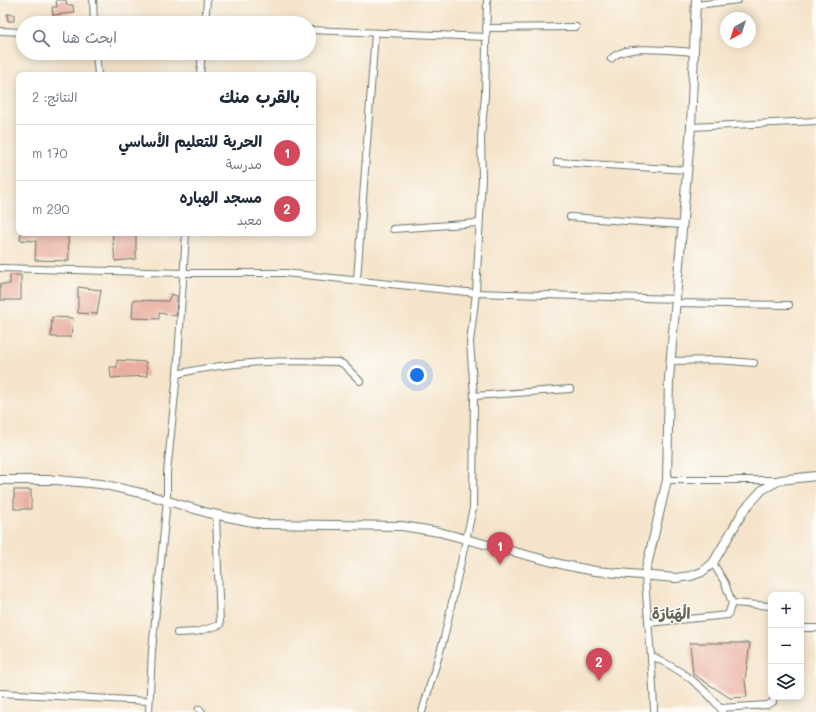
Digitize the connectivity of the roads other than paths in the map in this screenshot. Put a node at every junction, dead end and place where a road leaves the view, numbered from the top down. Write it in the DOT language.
graph roads {
  1 [pos="93,0"];
  2 [pos="207,0"];
  3 [pos="487,0"];
  4 [pos="738,0"];
  5 [pos="696,3"];
  6 [pos="94,16"];
  7 [pos="206,16"];
  8 [pos="576,27"];
  9 [pos="486,28"];
  10 [pos="316,30"];
  11 [pos="0,32"];
  12 [pos="16,32"];
  13 [pos="375,33"];
  14 [pos="486,37"];
  15 [pos="694,52"];
  16 [pos="611,59"];
  17 [pos="97,60"];
  18 [pos="201,60"];
  19 [pos="98,72"];
  20 [pos="200,72"];
  21 [pos="816,121"];
  22 [pos="691,127"];
  23 [pos="556,162"];
  24 [pos="687,170"];
  25 [pos="570,216"];
  26 [pos="478,223"];
  27 [pos="682,225"];
  28 [pos="393,230"];
  29 [pos="186,236"];
  30 [pos="0,268"];
  31 [pos="184,273"];
  32 [pos="357,280"];
  33 [pos="476,293"];
  34 [pos="676,301"];
  35 [pos="789,305"];
  36 [pos="670,361"];
  37 [pos="754,363"];
  38 [pos="177,374"];
  39 [pos="360,381"];
  40 [pos="570,389"];
  41 [pos="474,396"];
  42 [pos="816,476"];
  43 [pos="0,480"];
  44 [pos="667,480"];
  45 [pos="780,480"];
  46 [pos="167,500"];
  47 [pos="216,515"];
  48 [pos="467,539"];
  49 [pos="713,563"];
  50 [pos="645,574"];
  51 [pos="732,604"];
  52 [pos="768,606"];
  53 [pos="648,623"];
  54 [pos="804,628"];
  55 [pos="816,628"];
  56 [pos="177,633"];
  57 [pos="652,656"];
  58 [pos="0,693"];
  59 [pos="773,700"];
  60 [pos="148,701"];
  61 [pos="722,710"];
  62 [pos="149,712"];
  63 [pos="422,712"];
  64 [pos="654,712"];
  1 -- 6 [label="street"];
  2 -- 7 [label="street"];
  3 -- 9 [label="street"];
  4 -- 5 [label="street"];
  5 -- 15 [label="street"];
  8 -- 9 [label="street"];
  9 -- 14 [label="street"];
  10 -- 13 [label="street"];
  11 -- 12 [label="street"];
  13 -- 14 [label="street"];
  13 -- 32 [label="street"];
  14 -- 26 [label="street"];
  15 -- 16 [label="street"];
  15 -- 22 [label="street"];
  17 -- 19 [label="street"];
  18 -- 20 [label="street"];
  21 -- 22 [label="street"];
  22 -- 24 [label="street"];
  23 -- 24 [label="street"];
  24 -- 27 [label="street"];
  25 -- 27 [label="street"];
  26 -- 28 [label="street"];
  26 -- 33 [label="street"];
  27 -- 34 [label="street"];
  29 -- 31 [label="street"];
  30 -- 31 [label="street"];
  31 -- 32 [label="street"];
  31 -- 38 [label="street"];
  32 -- 33 [label="street"];
  33 -- 34 [label="street"];
  33 -- 41 [label="street"];
  34 -- 35 [label="street"];
  34 -- 36 [label="street"];
  36 -- 37 [label="street"];
  36 -- 44 [label="street"];
  38 -- 39 [label="street"];
  38 -- 46 [label="street"];
  40 -- 41 [label="street"];
  41 -- 48 [label="street"];
  42 -- 45 [label="street"];
  43 -- 46 [label="street"];
  44 -- 45 [label="street"];
  44 -- 50 [label="street"];
  45 -- 49 [label="street"];
  46 -- 47 [label="street"];
  46 -- 60 [label="street"];
  47 -- 48 [label="street"];
  47 -- 56 [label="street"];
  48 -- 50 [label="street"];
  48 -- 63 [label="street"];
  49 -- 50 [label="street"];
  49 -- 51 [label="street"];
  50 -- 53 [label="street"];
  51 -- 52 [label="street"];
  51 -- 53 [label="street"];
  53 -- 57 [label="street"];
  54 -- 55 [label="street"];
  57 -- 61 [label="street"];
  57 -- 64 [label="street"];
  58 -- 60 [label="street"];
  59 -- 61 [label="street"];
  60 -- 62 [label="street"];
}
